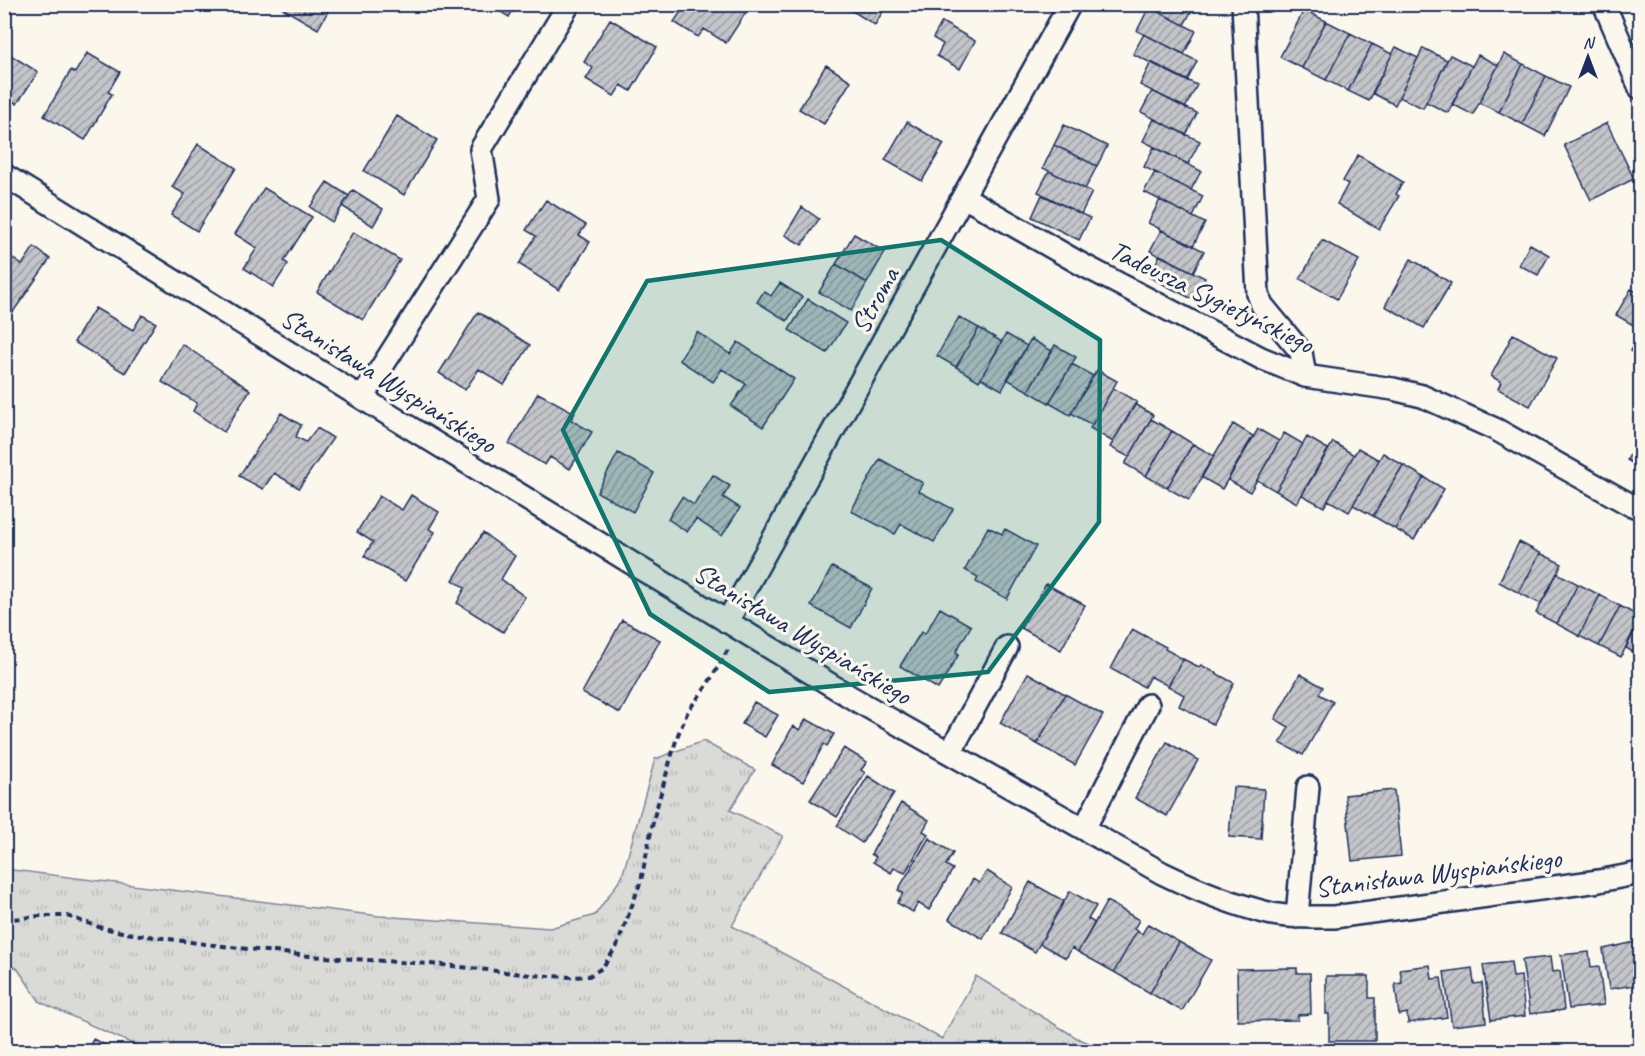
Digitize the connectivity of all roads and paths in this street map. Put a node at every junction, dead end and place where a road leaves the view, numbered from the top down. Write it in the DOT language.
graph roads {
  1 [pos="569,4"];
  2 [pos="1070,4"];
  3 [pos="1243,4"];
  4 [pos="1604,4"];
  5 [pos="1641,88"];
  6 [pos="4,175"];
  7 [pos="964,197"];
  8 [pos="1305,376"];
  9 [pos="362,398"];
  10 [pos="1641,508"];
  11 [pos="734,626"];
  12 [pos="1007,647"];
  13 [pos="1148,705"];
  14 [pos="950,753"];
  15 [pos="1308,787"];
  16 [pos="1084,829"];
  17 [pos="1641,873"];
  18 [pos="1297,917"];
  19 [pos="4,920"];
  1 -- 9 [label="street"];
  2 -- 7 [label="street, Stroma"];
  3 -- 8 [label="street"];
  4 -- 5 [label="street"];
  6 -- 9 [label="street, Stanisława Wyspiańskiego"];
  7 -- 8 [label="street, Tadeusza Sygietyńskiego"];
  7 -- 11 [label="street, Stroma"];
  8 -- 10 [label="street, Tadeusza Sygietyńskiego"];
  9 -- 11 [label="street, Stanisława Wyspiańskiego"];
  11 -- 14 [label="street, Stanisława Wyspiańskiego"];
  11 -- 19 [label="path"];
  12 -- 14 [label="street"];
  13 -- 16 [label="street"];
  14 -- 16 [label="street, Stanisława Wyspiańskiego"];
  15 -- 18 [label="street"];
  16 -- 18 [label="street, Stanisława Wyspiańskiego"];
  17 -- 18 [label="street, Stanisława Wyspiańskiego"];
}
